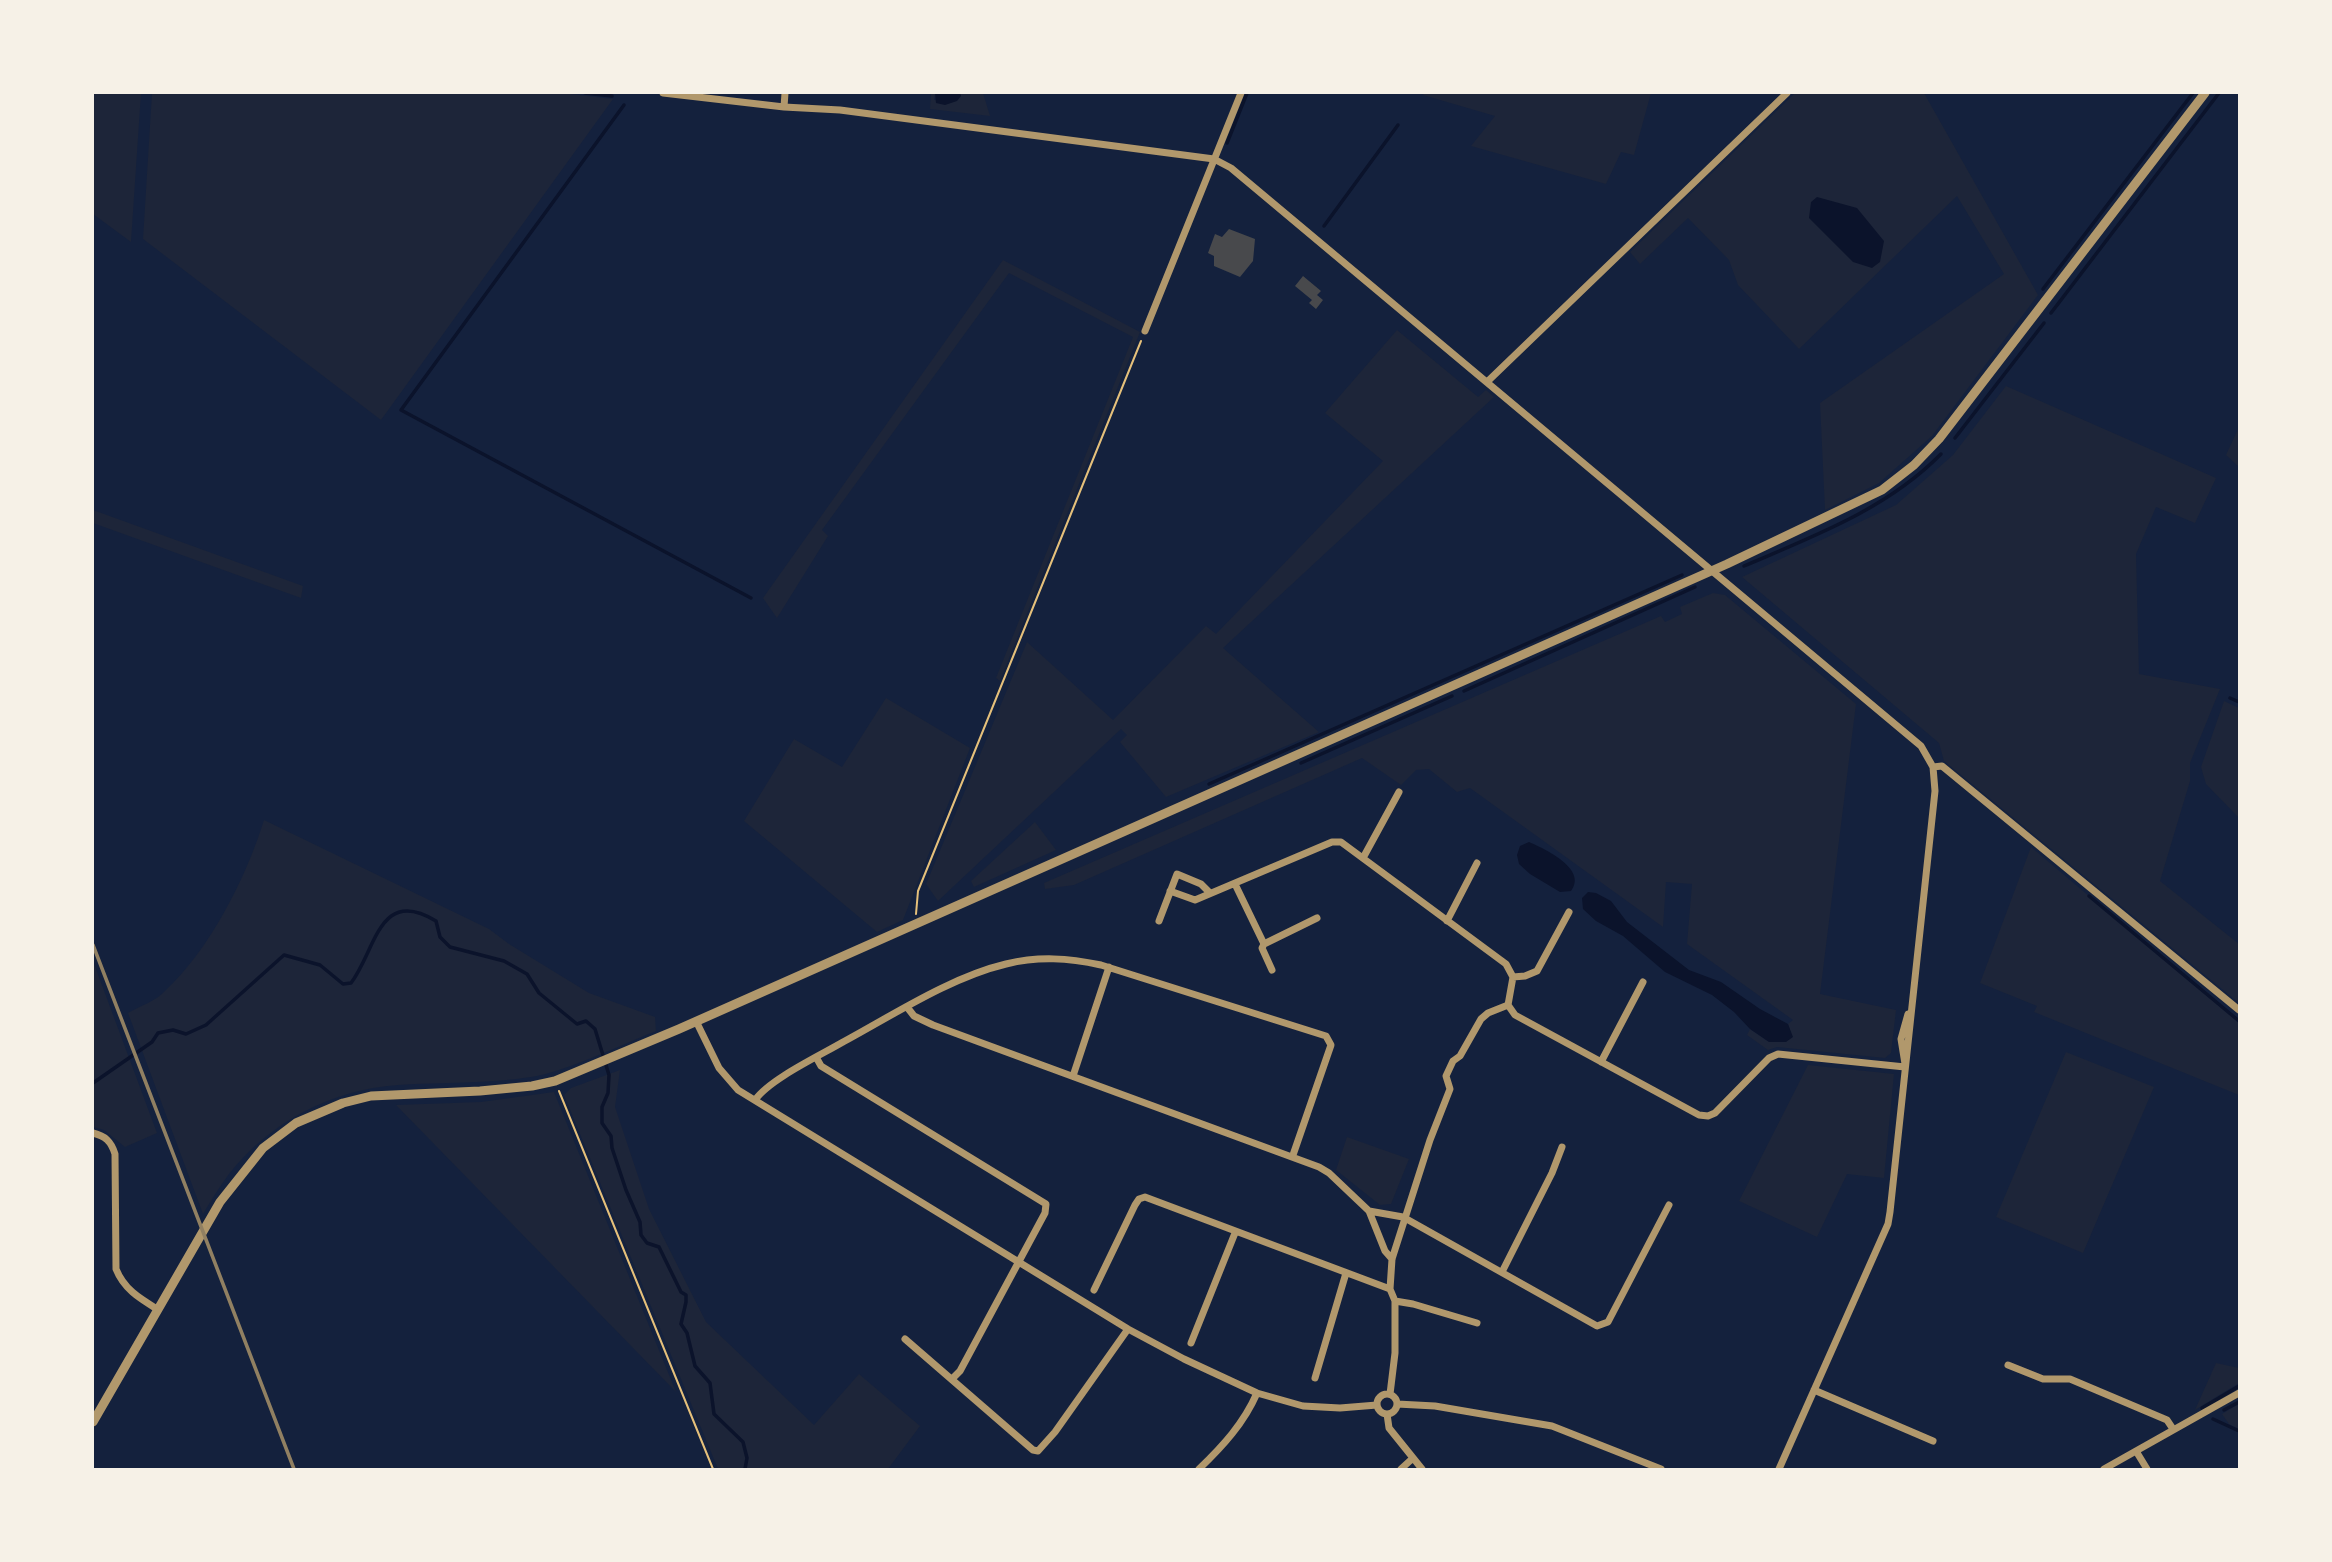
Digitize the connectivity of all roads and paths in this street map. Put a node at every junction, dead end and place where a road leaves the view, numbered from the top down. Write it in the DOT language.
graph roads {
  1 [pos="663,93"];
  2 [pos="785,93"];
  3 [pos="1241,93"];
  4 [pos="1787,93"];
  5 [pos="2205,93"];
  6 [pos="784,107"];
  7 [pos="1214,159"];
  8 [pos="1145,331"];
  9 [pos="1487,382"];
  10 [pos="1713,570"];
  11 [pos="1933,767"];
  12 [pos="1399,792"];
  13 [pos="1363,858"];
  14 [pos="1476,863"];
  15 [pos="1236,884"];
  16 [pos="1170,891"];
  17 [pos="1210,893"];
  18 [pos="1569,912"];
  19 [pos="1317,918"];
  20 [pos="1159,921"];
  21 [pos="1447,921"];
  22 [pos="919,922"];
  23 [pos="1264,944"];
  24 [pos="1109,967"];
  25 [pos="1272,970"];
  26 [pos="1513,977"];
  27 [pos="1643,982"];
  28 [pos="1508,1005"];
  29 [pos="907,1007"];
  30 [pos="2239,1010"];
  31 [pos="696,1021"];
  32 [pos="816,1058"];
  33 [pos="1601,1062"];
  34 [pos="1905,1066"];
  35 [pos="1073,1076"];
  36 [pos="557,1087"];
  37 [pos="755,1100"];
  38 [pos="93,1133"];
  39 [pos="1562,1147"];
  40 [pos="1293,1155"];
  41 [pos="1669,1205"];
  42 [pos="1369,1211"];
  43 [pos="1403,1217"];
  44 [pos="1236,1233"];
  45 [pos="1392,1259"];
  46 [pos="1018,1262"];
  47 [pos="1502,1272"];
  48 [pos="1346,1273"];
  49 [pos="1390,1289"];
  50 [pos="1094,1290"];
  51 [pos="1395,1301"];
  52 [pos="158,1308"];
  53 [pos="1477,1323"];
  54 [pos="1128,1329"];
  55 [pos="905,1339"];
  56 [pos="1191,1343"];
  57 [pos="2008,1365"];
  58 [pos="1315,1378"];
  59 [pos="952,1379"];
  60 [pos="1814,1390"];
  61 [pos="1257,1393"];
  62 [pos="2239,1393"];
  63 [pos="1390,1394"];
  64 [pos="1396,1404"];
  65 [pos="1377,1405"];
  66 [pos="1387,1413"];
  67 [pos="93,1422"];
  68 [pos="2173,1429"];
  69 [pos="1933,1441"];
  70 [pos="2136,1451"];
  71 [pos="1413,1458"];
  72 [pos="713,1469"];
  73 [pos="1199,1469"];
  74 [pos="1401,1469"];
  75 [pos="1422,1469"];
  76 [pos="1661,1469"];
  77 [pos="1779,1469"];
  78 [pos="2104,1469"];
  79 [pos="2147,1469"];
  1 -- 6 [label="street"];
  2 -- 6 [label="street"];
  3 -- 7 [label="street"];
  4 -- 9 [label="street"];
  5 -- 10 [label="street"];
  6 -- 7 [label="street"];
  7 -- 8 [label="street"];
  7 -- 9 [label="street"];
  8 -- 22 [label="path"];
  9 -- 10 [label="street"];
  10 -- 11 [label="street"];
  10 -- 22 [label="street"];
  11 -- 30 [label="street"];
  11 -- 34 [label="street"];
  12 -- 13 [label="street"];
  13 -- 15 [label="street"];
  13 -- 21 [label="street"];
  14 -- 21 [label="street"];
  15 -- 17 [label="street"];
  15 -- 23 [label="street"];
  16 -- 17 [label="street"];
  16 -- 17 [label="street"];
  16 -- 20 [label="street"];
  18 -- 26 [label="street"];
  19 -- 23 [label="street"];
  21 -- 26 [label="street"];
  22 -- 31 [label="street"];
  23 -- 25 [label="street"];
  24 -- 29 [label="street"];
  24 -- 35 [label="street"];
  24 -- 40 [label="street"];
  26 -- 28 [label="street"];
  27 -- 33 [label="street"];
  28 -- 33 [label="street"];
  28 -- 43 [label="street"];
  29 -- 32 [label="street"];
  29 -- 35 [label="street"];
  31 -- 37 [label="street"];
  31 -- 52 [label="street"];
  32 -- 37 [label="street"];
  32 -- 46 [label="street"];
  33 -- 34 [label="street"];
  34 -- 60 [label="street"];
  35 -- 40 [label="street"];
  36 -- 72 [label="path"];
  37 -- 46 [label="street"];
  38 -- 52 [label="street"];
  39 -- 47 [label="street"];
  40 -- 42 [label="street"];
  41 -- 47 [label="street"];
  42 -- 43 [label="street"];
  42 -- 45 [label="street"];
  43 -- 45 [label="street"];
  43 -- 47 [label="street"];
  44 -- 48 [label="street"];
  44 -- 50 [label="street"];
  44 -- 56 [label="street"];
  45 -- 49 [label="street"];
  46 -- 54 [label="street"];
  46 -- 59 [label="street"];
  48 -- 49 [label="street"];
  48 -- 58 [label="street"];
  49 -- 51 [label="street"];
  51 -- 53 [label="street"];
  51 -- 63 [label="street"];
  52 -- 67 [label="street"];
  54 -- 59 [label="street"];
  54 -- 61 [label="street"];
  55 -- 59 [label="street"];
  57 -- 68 [label="street"];
  60 -- 69 [label="street"];
  60 -- 77 [label="street"];
  61 -- 65 [label="street"];
  61 -- 73 [label="street"];
  62 -- 68 [label="street"];
  63 -- 64 [label="street"];
  63 -- 65 [label="street"];
  64 -- 66 [label="street"];
  64 -- 76 [label="street"];
  65 -- 66 [label="street"];
  66 -- 71 [label="street"];
  68 -- 70 [label="street"];
  70 -- 78 [label="street"];
  70 -- 79 [label="street"];
  71 -- 74 [label="street"];
  71 -- 75 [label="street"];
}
